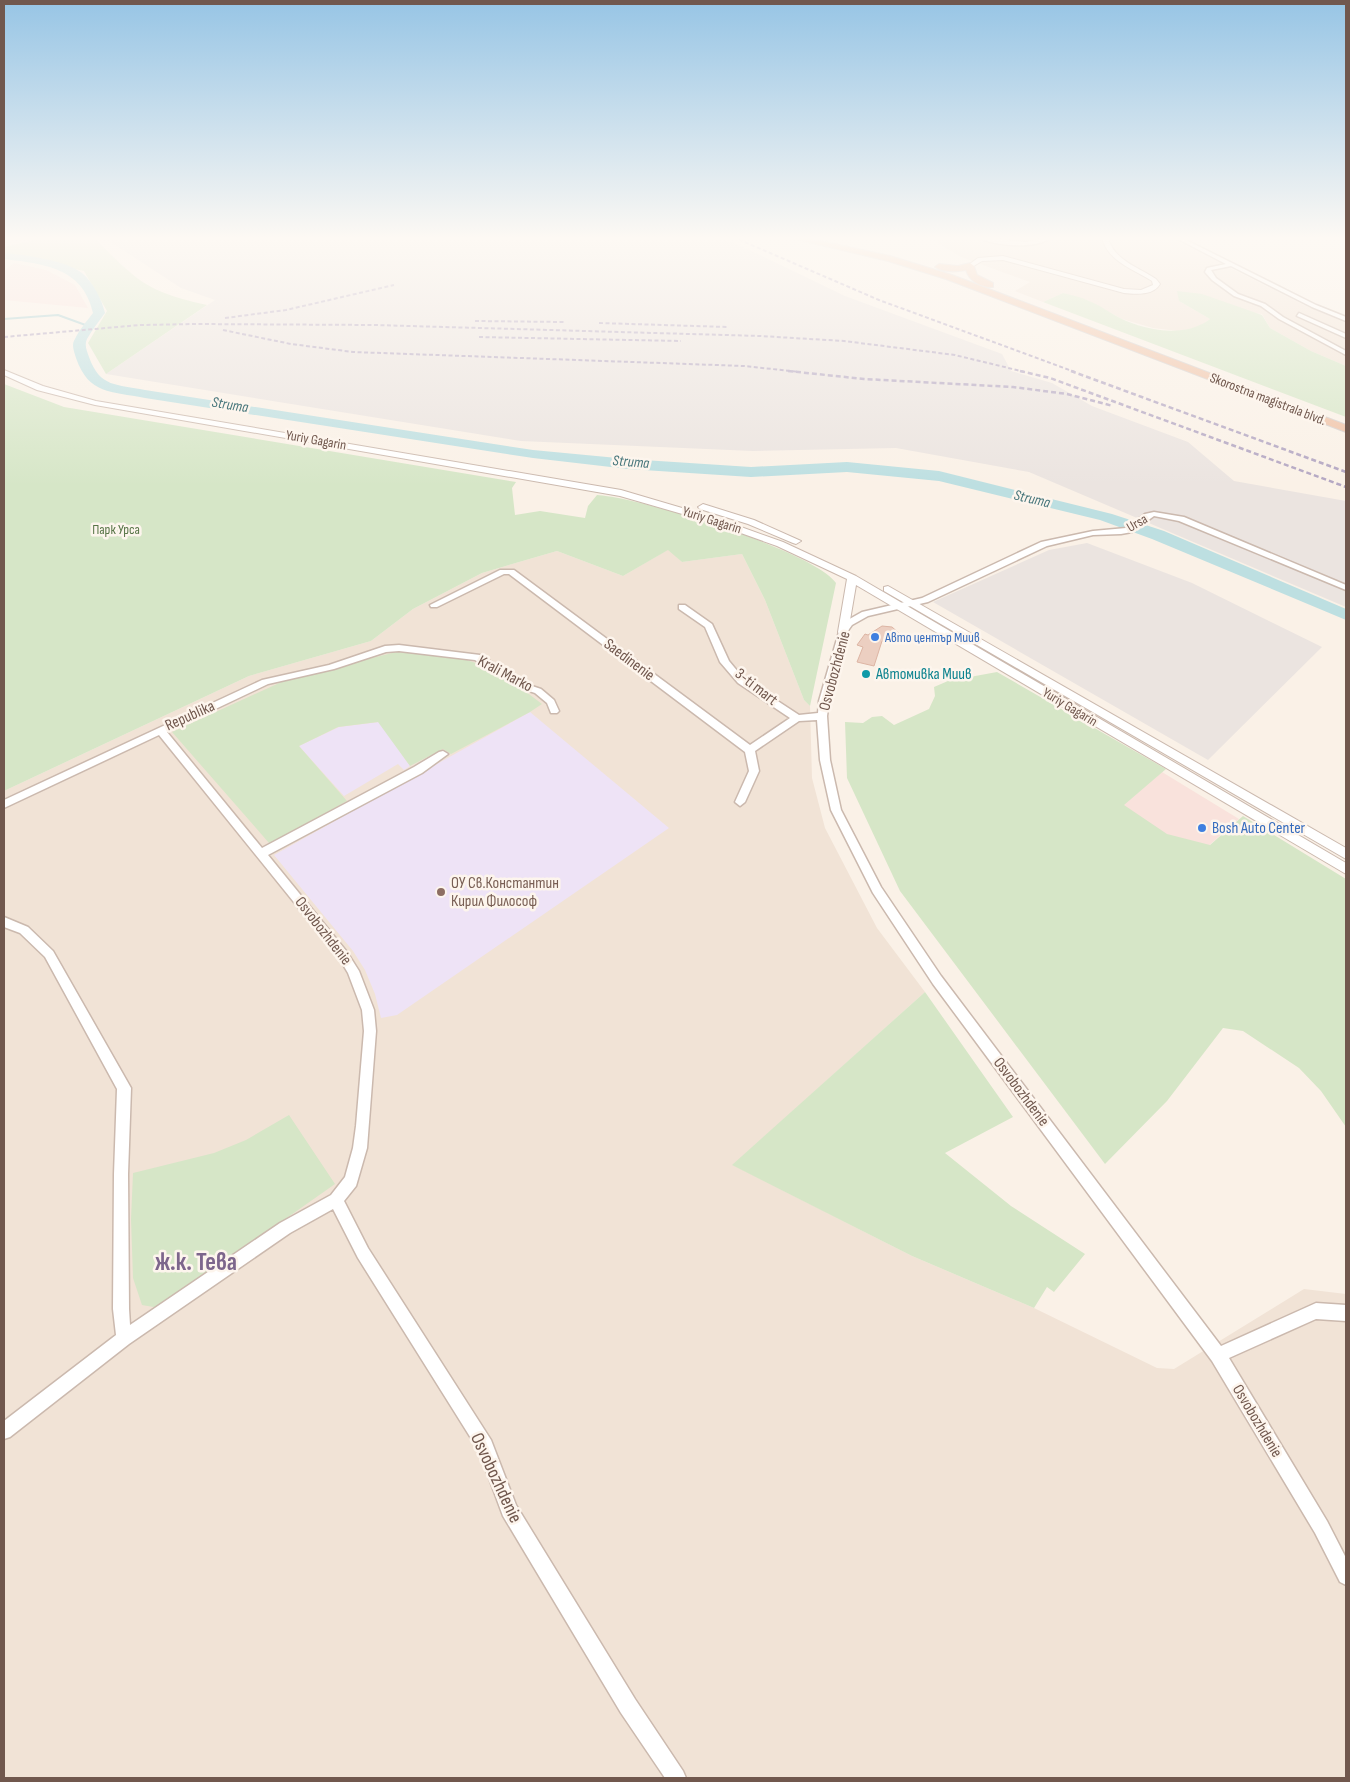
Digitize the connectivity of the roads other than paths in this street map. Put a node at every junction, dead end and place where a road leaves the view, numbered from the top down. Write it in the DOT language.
graph roads {
  1 [pos="1062,320"];
  2 [pos="1079,320"];
  3 [pos="1285,320"];
  4 [pos="1311,320"];
  5 [pos="1346,336"];
  6 [pos="1346,353"];
  7 [pos="4,361"];
  8 [pos="4,372"];
  9 [pos="1346,422"];
  10 [pos="1346,429"];
  11 [pos="664,495"];
  12 [pos="680,500"];
  13 [pos="852,578"];
  14 [pos="1346,588"];
  15 [pos="914,602"];
  16 [pos="434,605"];
  17 [pos="898,605"];
  18 [pos="682,608"];
  19 [pos="842,632"];
  20 [pos="385,649"];
  21 [pos="554,712"];
  22 [pos="822,716"];
  23 [pos="797,718"];
  24 [pos="160,730"];
  25 [pos="750,750"];
  26 [pos="444,754"];
  27 [pos="740,802"];
  28 [pos="4,804"];
  29 [pos="261,854"];
  30 [pos="1346,854"];
  31 [pos="1346,869"];
  32 [pos="4,922"];
  33 [pos="336,1200"];
  34 [pos="1346,1313"];
  35 [pos="124,1339"];
  36 [pos="1218,1354"];
  37 [pos="4,1431"];
  38 [pos="1346,1576"];
  39 [pos="676,1778"];
  1 -- 10 [label="highway, Skorostna magistrala blvd."];
  2 -- 9 [label="highway, Skorostna magistrala blvd."];
  3 -- 6 [label="street"];
  4 -- 5 [label="street"];
  7 -- 11 [label="street, Yuriy Gagarin"];
  8 -- 13 [label="street, Yuriy Gagarin"];
  12 -- 15 [label="street, Yuriy Gagarin"];
  13 -- 17 [label="street, Yuriy Gagarin"];
  13 -- 19 [label="street"];
  14 -- 15 [label="street, Ursa"];
  15 -- 17 [label="street, Ursa"];
  15 -- 30 [label="street, Yuriy Gagarin"];
  16 -- 25 [label="street, Saedinenie"];
  17 -- 19 [label="street, Osvobozhdenie"];
  17 -- 31 [label="street, Yuriy Gagarin"];
  18 -- 23 [label="street, 3-ti mart"];
  19 -- 22 [label="street, Osvobozhdenie"];
  20 -- 21 [label="street, Krali Marko"];
  20 -- 24 [label="street, Republika"];
  22 -- 23 [label="street"];
  22 -- 36 [label="street, Osvobozhdenie"];
  23 -- 25 [label="street"];
  24 -- 28 [label="street, Republika"];
  24 -- 29 [label="street, Osvobozhdenie"];
  25 -- 27 [label="street"];
  26 -- 29 [label="street"];
  29 -- 33 [label="street, Osvobozhdenie"];
  32 -- 35 [label="street"];
  33 -- 35 [label="street, Osvobozhdenie"];
  33 -- 39 [label="street, Osvobozhdenie"];
  34 -- 36 [label="street"];
  35 -- 37 [label="street, Osvobozhdenie"];
  36 -- 38 [label="street, Osvobozhdenie"];
}
